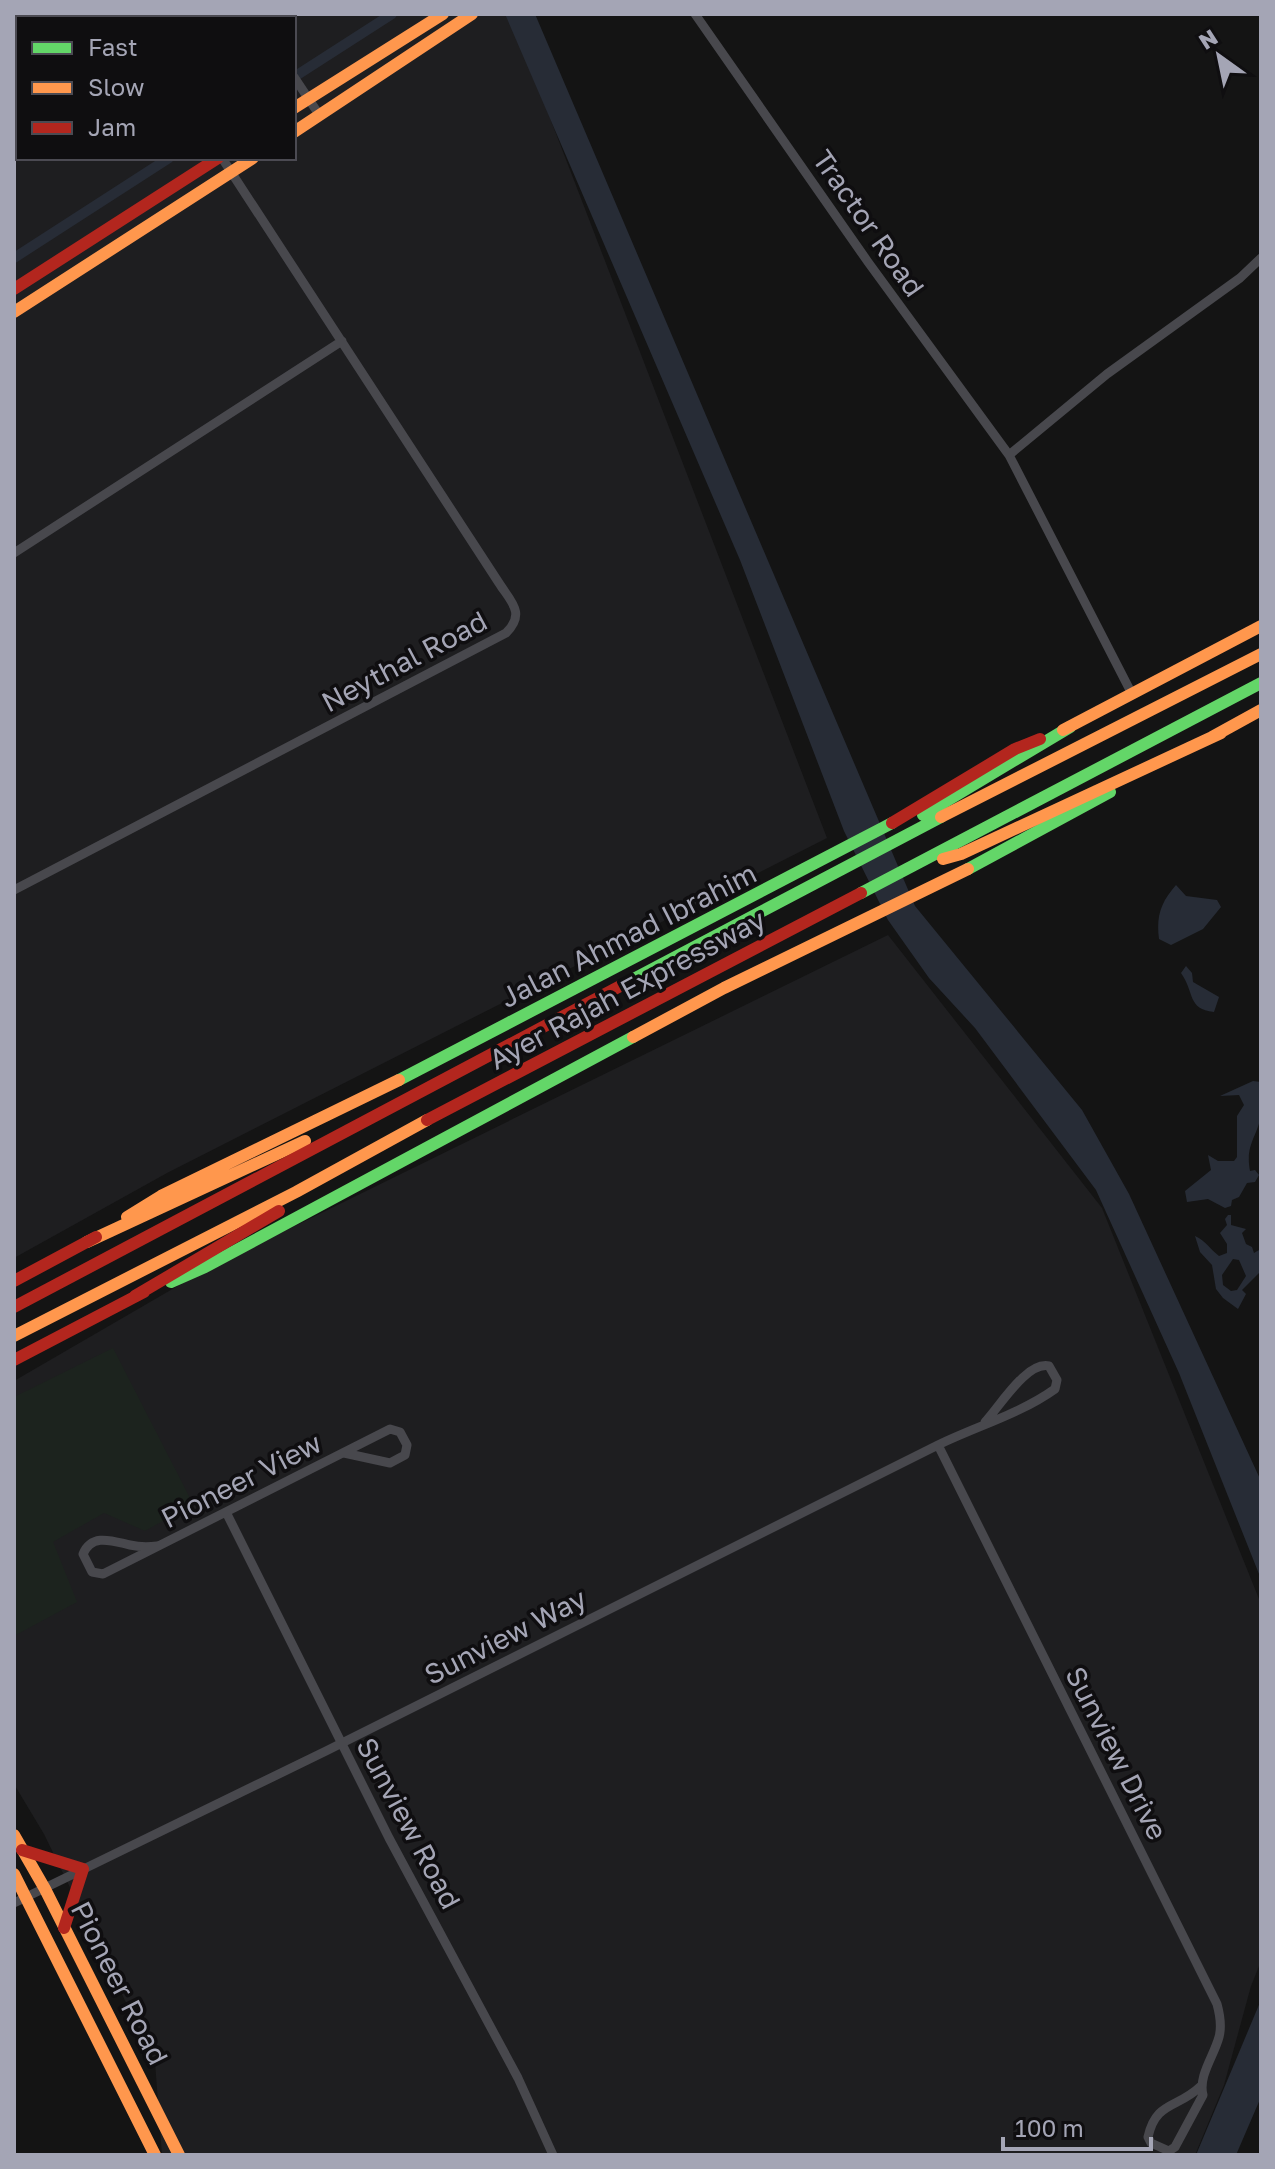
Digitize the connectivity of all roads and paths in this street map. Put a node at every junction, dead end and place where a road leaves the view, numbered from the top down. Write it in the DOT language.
graph roads {
  1 [pos="443,14"];
  2 [pos="472,14"];
  3 [pos="695,14"];
  4 [pos="296,80"];
  5 [pos="305,94"];
  6 [pos="296,105"];
  7 [pos="320,116"];
  8 [pos="296,131"];
  9 [pos="217,160"];
  10 [pos="222,160"];
  11 [pos="250,160"];
  12 [pos="231,171"];
  13 [pos="1261,258"];
  14 [pos="14,289"];
  15 [pos="14,312"];
  16 [pos="342,341"];
  17 [pos="1009,455"];
  18 [pos="14,553"];
  19 [pos="1261,626"];
  20 [pos="1261,654"];
  21 [pos="1261,683"];
  22 [pos="1132,694"];
  23 [pos="1261,710"];
  24 [pos="1070,727"];
  25 [pos="1221,733"];
  26 [pos="892,842"];
  27 [pos="918,865"];
  28 [pos="14,890"];
  29 [pos="364,1121"];
  30 [pos="296,1192"];
  31 [pos="87,1242"];
  32 [pos="14,1281"];
  33 [pos="135,1296"];
  34 [pos="14,1307"];
  35 [pos="14,1336"];
  36 [pos="14,1360"];
  37 [pos="985,1422"];
  38 [pos="938,1445"];
  39 [pos="344,1453"];
  40 [pos="226,1512"];
  41 [pos="157,1546"];
  42 [pos="342,1743"];
  43 [pos="14,1835"];
  44 [pos="22,1850"];
  45 [pos="83,1869"];
  46 [pos="14,1874"];
  47 [pos="45,1889"];
  48 [pos="27,1897"];
  49 [pos="14,1903"];
  50 [pos="64,1928"];
  51 [pos="1201,2086"];
  52 [pos="155,2155"];
  53 [pos="179,2155"];
  54 [pos="553,2155"];
  1 -- 5 [label="main road"];
  2 -- 7 [label="main road"];
  3 -- 17 [label="street, Tractor Road"];
  4 -- 5 [label="street"];
  5 -- 6 [label="main road"];
  5 -- 7 [label="street"];
  7 -- 8 [label="main road"];
  9 -- 14 [label="main road"];
  10 -- 12 [label="street, Neythal Road"];
  11 -- 12 [label="main road"];
  12 -- 15 [label="main road"];
  12 -- 16 [label="street, Neythal Road"];
  13 -- 17 [label="street"];
  16 -- 18 [label="street"];
  16 -- 28 [label="street, Neythal Road"];
  17 -- 22 [label="street, Tractor Road"];
  19 -- 22 [label="main road, Jalan Ahmad Ibrahim"];
  20 -- 26 [label="main road, Ayer Rajah Expressway"];
  21 -- 27 [label="main road, Ayer Rajah Expressway"];
  22 -- 24 [label="main road, Jalan Ahmad Ibrahim"];
  23 -- 25 [label="main road"];
  24 -- 26 [label="main road"];
  24 -- 31 [label="main road, Jalan Ahmad Ibrahim"];
  25 -- 27 [label="main road"];
  25 -- 33 [label="main road"];
  26 -- 29 [label="main road, Ayer Rajah Expressway"];
  27 -- 30 [label="main road, Ayer Rajah Expressway"];
  29 -- 31 [label="main road"];
  29 -- 34 [label="main road, Ayer Rajah Expressway"];
  30 -- 33 [label="main road"];
  30 -- 35 [label="main road, Ayer Rajah Expressway"];
  31 -- 32 [label="main road, Jalan Ahmad Ibrahim"];
  33 -- 36 [label="main road"];
  37 -- 37 [label="street, Sunview Way"];
  37 -- 38 [label="street, Sunview Way"];
  38 -- 42 [label="street, Sunview Way"];
  38 -- 51 [label="street, Sunview Drive"];
  39 -- 39 [label="street, Pioneer View"];
  39 -- 40 [label="street, Pioneer View"];
  40 -- 41 [label="street, Pioneer View"];
  40 -- 42 [label="street, Sunview Road"];
  41 -- 41 [label="street, Pioneer View"];
  42 -- 45 [label="street, Sunview Way"];
  42 -- 54 [label="street, Sunview Road"];
  43 -- 44 [label="main road, Pioneer Road"];
  44 -- 45 [label="main road"];
  44 -- 47 [label="main road, Pioneer Road"];
  45 -- 47 [label="street, Sunview Way"];
  45 -- 50 [label="main road"];
  46 -- 48 [label="main road, Pioneer Road"];
  47 -- 48 [label="street, Sunview Way"];
  47 -- 50 [label="main road, Pioneer Road"];
  48 -- 49 [label="street, Sunview Way"];
  48 -- 52 [label="main road, Pioneer Road"];
  50 -- 53 [label="main road, Pioneer Road"];
  51 -- 51 [label="street, Sunview Drive"];
}
